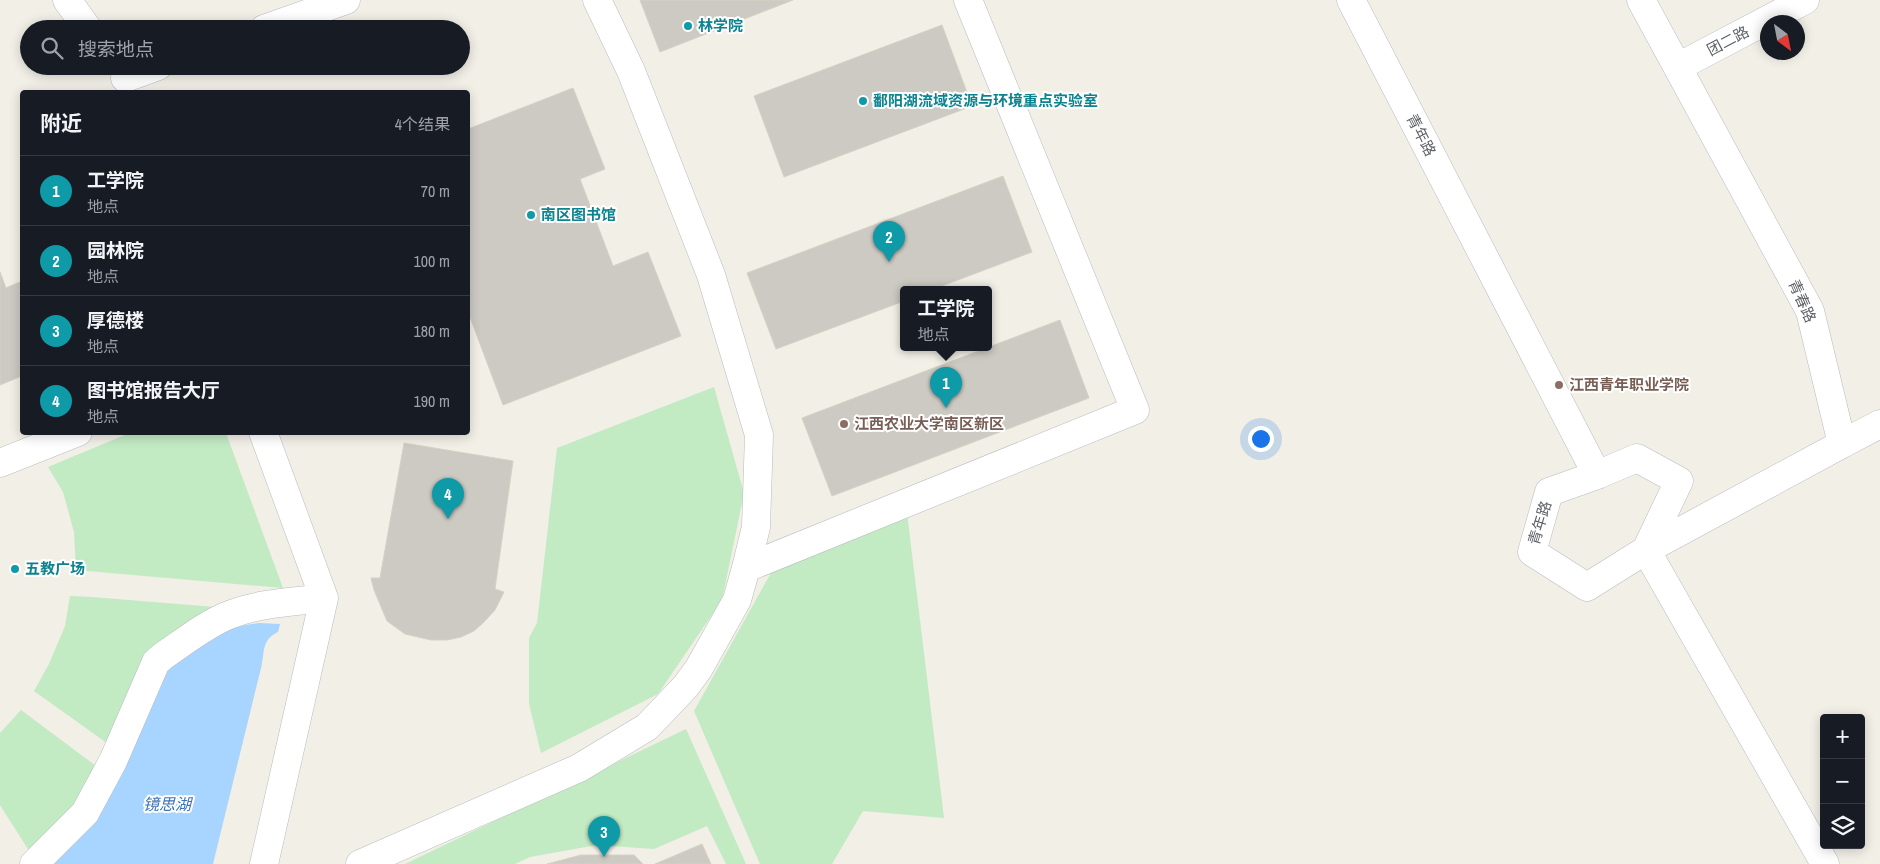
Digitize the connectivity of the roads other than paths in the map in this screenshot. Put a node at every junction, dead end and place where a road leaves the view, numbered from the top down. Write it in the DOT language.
graph roads {
  1 [pos="67,0"];
  2 [pos="346,0"];
  3 [pos="597,0"];
  4 [pos="968,0"];
  5 [pos="1351,0"];
  6 [pos="1641,0"];
  7 [pos="1805,0"];
  8 [pos="81,20"];
  9 [pos="289,20"];
  10 [pos="1678,67"];
  11 [pos="1880,424"];
  12 [pos="71,435"];
  13 [pos="264,435"];
  14 [pos="1842,444"];
  15 [pos="0,464"];
  16 [pos="1597,475"];
  17 [pos="1646,550"];
  18 [pos="746,568"];
  19 [pos="324,598"];
  20 [pos="34,864"];
  21 [pos="264,864"];
  22 [pos="360,864"];
  23 [pos="1825,864"];
  1 -- 8 [label="street"];
  2 -- 9 [label="street"];
  3 -- 18 [label="street"];
  4 -- 18 [label="street"];
  5 -- 16 [label="street, 青年路"];
  6 -- 10 [label="street, 青春路"];
  7 -- 10 [label="street, 团二路"];
  10 -- 14 [label="street, 青春路"];
  11 -- 14 [label="street"];
  12 -- 15 [label="street"];
  13 -- 19 [label="street"];
  14 -- 17 [label="street"];
  16 -- 17 [label="street"];
  16 -- 17 [label="street, 青年路"];
  17 -- 23 [label="street"];
  18 -- 22 [label="street"];
  19 -- 20 [label="street"];
  19 -- 21 [label="street"];
}
